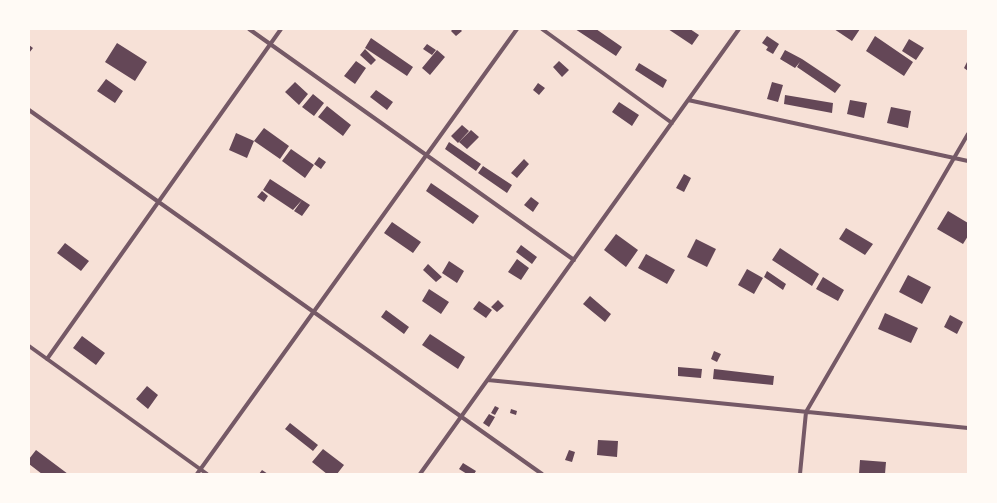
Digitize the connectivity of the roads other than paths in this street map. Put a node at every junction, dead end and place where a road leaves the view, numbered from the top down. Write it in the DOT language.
graph roads {
  1 [pos="249,29"];
  2 [pos="281,29"];
  3 [pos="517,29"];
  4 [pos="542,29"];
  5 [pos="739,29"];
  6 [pos="270,44"];
  7 [pos="688,100"];
  8 [pos="29,110"];
  9 [pos="672,123"];
  10 [pos="968,134"];
  11 [pos="426,155"];
  12 [pos="954,158"];
  13 [pos="968,161"];
  14 [pos="159,202"];
  15 [pos="574,260"];
  16 [pos="314,312"];
  17 [pos="29,346"];
  18 [pos="47,359"];
  19 [pos="488,380"];
  20 [pos="806,412"];
  21 [pos="461,417"];
  22 [pos="968,428"];
  23 [pos="200,469"];
  24 [pos="197,474"];
  25 [pos="207,474"];
  26 [pos="420,474"];
  27 [pos="542,474"];
  28 [pos="800,474"];
  1 -- 6 [label="street"];
  2 -- 6 [label="street"];
  3 -- 11 [label="street"];
  4 -- 9 [label="street"];
  5 -- 7 [label="street"];
  6 -- 11 [label="street"];
  6 -- 14 [label="street"];
  7 -- 9 [label="street"];
  7 -- 12 [label="street"];
  8 -- 14 [label="street"];
  9 -- 15 [label="street"];
  10 -- 12 [label="street"];
  11 -- 15 [label="street"];
  11 -- 16 [label="street"];
  12 -- 13 [label="street"];
  12 -- 20 [label="street"];
  14 -- 16 [label="street"];
  14 -- 18 [label="street"];
  15 -- 19 [label="street"];
  16 -- 21 [label="street"];
  16 -- 23 [label="street"];
  17 -- 18 [label="street"];
  18 -- 23 [label="street"];
  19 -- 20 [label="street"];
  19 -- 21 [label="street"];
  20 -- 22 [label="street"];
  20 -- 28 [label="street"];
  21 -- 26 [label="street"];
  21 -- 27 [label="street"];
  23 -- 24 [label="street"];
  23 -- 25 [label="street"];
}
